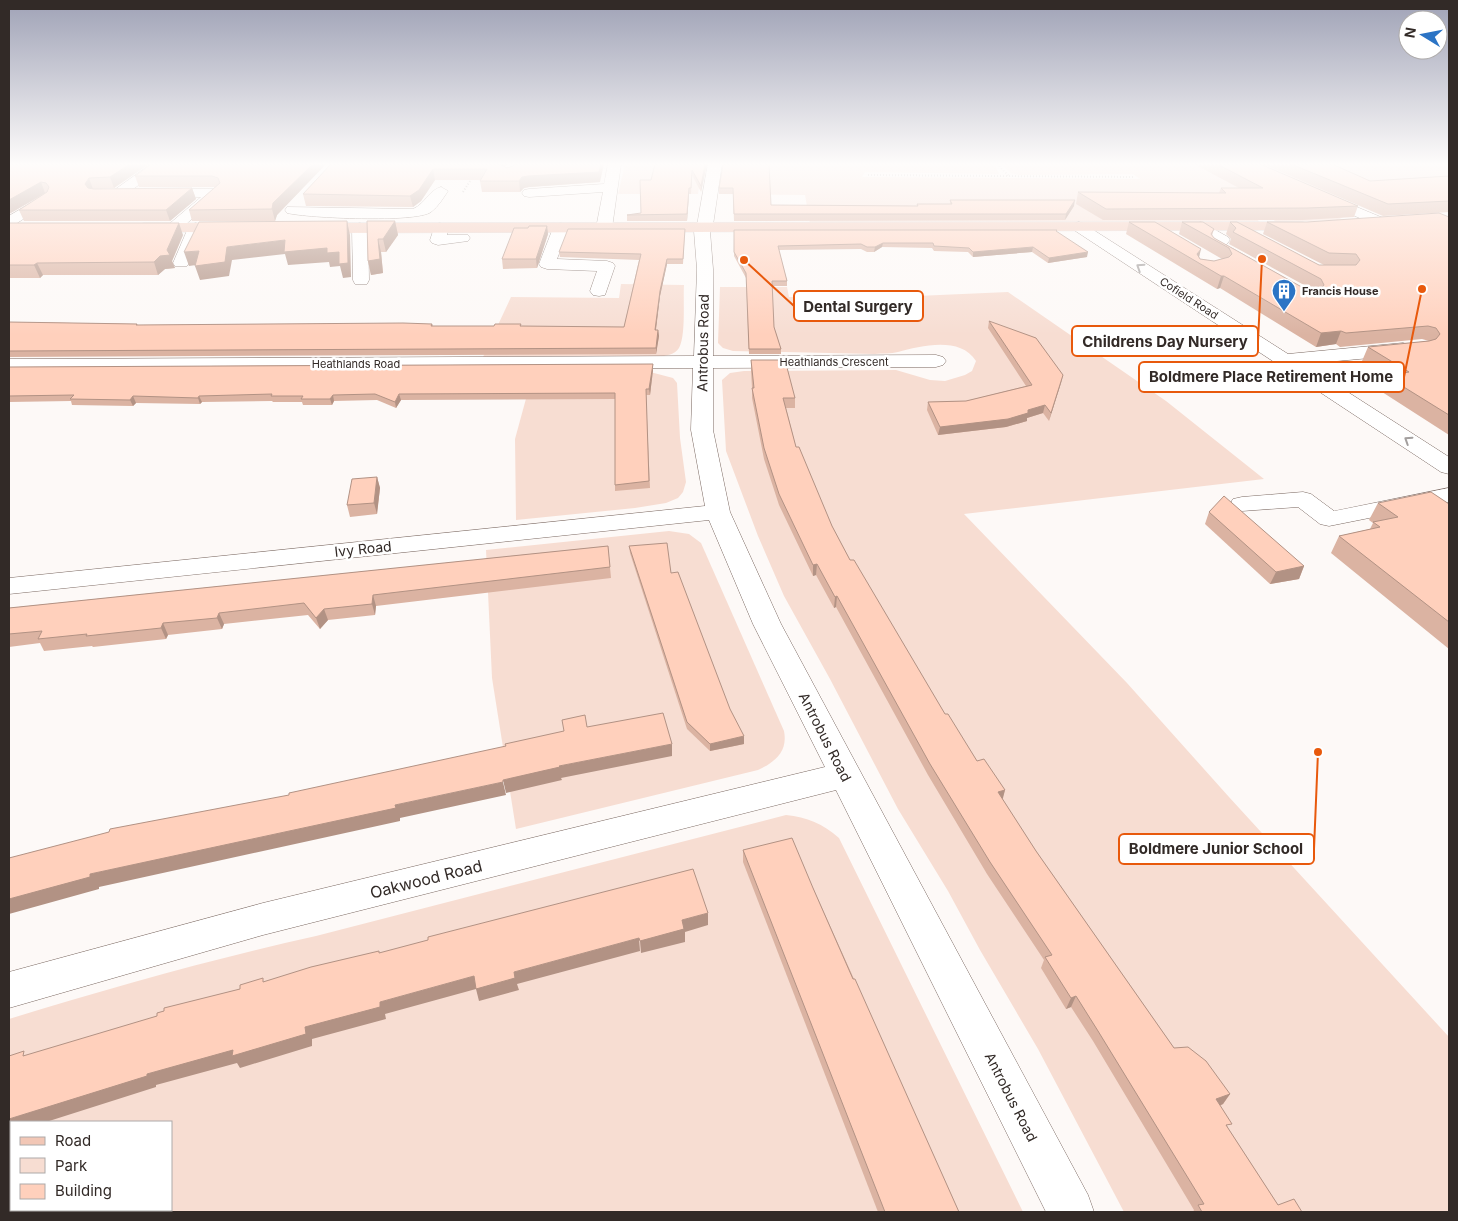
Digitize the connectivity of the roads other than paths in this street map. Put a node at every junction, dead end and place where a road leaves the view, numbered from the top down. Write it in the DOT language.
graph roads {
  1 [pos="181,221"];
  2 [pos="289,221"];
  3 [pos="386,221"];
  4 [pos="605,221"];
  5 [pos="706,221"];
  6 [pos="1376,221"];
  7 [pos="1401,222"];
  8 [pos="1383,224"];
  9 [pos="288,225"];
  10 [pos="1347,225"];
  11 [pos="1321,226"];
  12 [pos="1154,227"];
  13 [pos="1201,227"];
  14 [pos="1236,227"];
  15 [pos="9,228"];
  16 [pos="27,228"];
  17 [pos="128,228"];
  18 [pos="173,228"];
  19 [pos="196,228"];
  20 [pos="246,228"];
  21 [pos="360,228"];
  22 [pos="381,228"];
  23 [pos="440,228"];
  24 [pos="561,228"];
  25 [pos="604,228"];
  26 [pos="703,228"];
  27 [pos="1079,228"];
  28 [pos="462,238"];
  29 [pos="1259,240"];
  30 [pos="1184,245"];
  31 [pos="181,263"];
  32 [pos="1260,270"];
  33 [pos="361,280"];
  34 [pos="599,291"];
  35 [pos="1422,347"];
  36 [pos="1286,360"];
  37 [pos="936,361"];
  38 [pos="702,363"];
  39 [pos="9,365"];
  40 [pos="1449,467"];
  41 [pos="1449,494"];
  42 [pos="1242,504"];
  43 [pos="718,512"];
  44 [pos="9,586"];
  45 [pos="845,775"];
  46 [pos="9,990"];
  47 [pos="1071,1212"];
  1 -- 18 [label="street"];
  2 -- 9 [label="street"];
  3 -- 22 [label="street"];
  4 -- 25 [label="street"];
  5 -- 26 [label="street, Antrobus Road"];
  6 -- 8 [label="street"];
  7 -- 8 [label="main road"];
  8 -- 10 [label="main road"];
  9 -- 21 [label="main road"];
  11 -- 14 [label="main road"];
  12 -- 13 [label="main road"];
  12 -- 27 [label="main road"];
  12 -- 30 [label="street"];
  13 -- 14 [label="main road"];
  13 -- 32 [label="street"];
  14 -- 29 [label="street"];
  15 -- 16 [label="main road"];
  17 -- 18 [label="main road"];
  18 -- 19 [label="main road"];
  19 -- 20 [label="main road"];
  19 -- 31 [label="street"];
  21 -- 22 [label="main road"];
  21 -- 33 [label="street"];
  22 -- 23 [label="main road"];
  23 -- 24 [label="main road"];
  23 -- 28 [label="street"];
  24 -- 25 [label="main road"];
  24 -- 34 [label="street"];
  25 -- 26 [label="main road"];
  26 -- 27 [label="main road"];
  26 -- 38 [label="street, Antrobus Road"];
  36 -- 27 [label="street, Cofield Road, one-way"];
  35 -- 36 [label="street"];
  40 -- 36 [label="street, Cofield Road, one-way"];
  37 -- 38 [label="street, Heathlands Crescent"];
  38 -- 39 [label="street, Heathlands Road"];
  38 -- 43 [label="street, Antrobus Road"];
  41 -- 42 [label="street"];
  43 -- 44 [label="street, Ivy Road"];
  43 -- 45 [label="street, Antrobus Road"];
  45 -- 46 [label="street, Oakwood Road"];
  45 -- 47 [label="street, Antrobus Road"];
}
